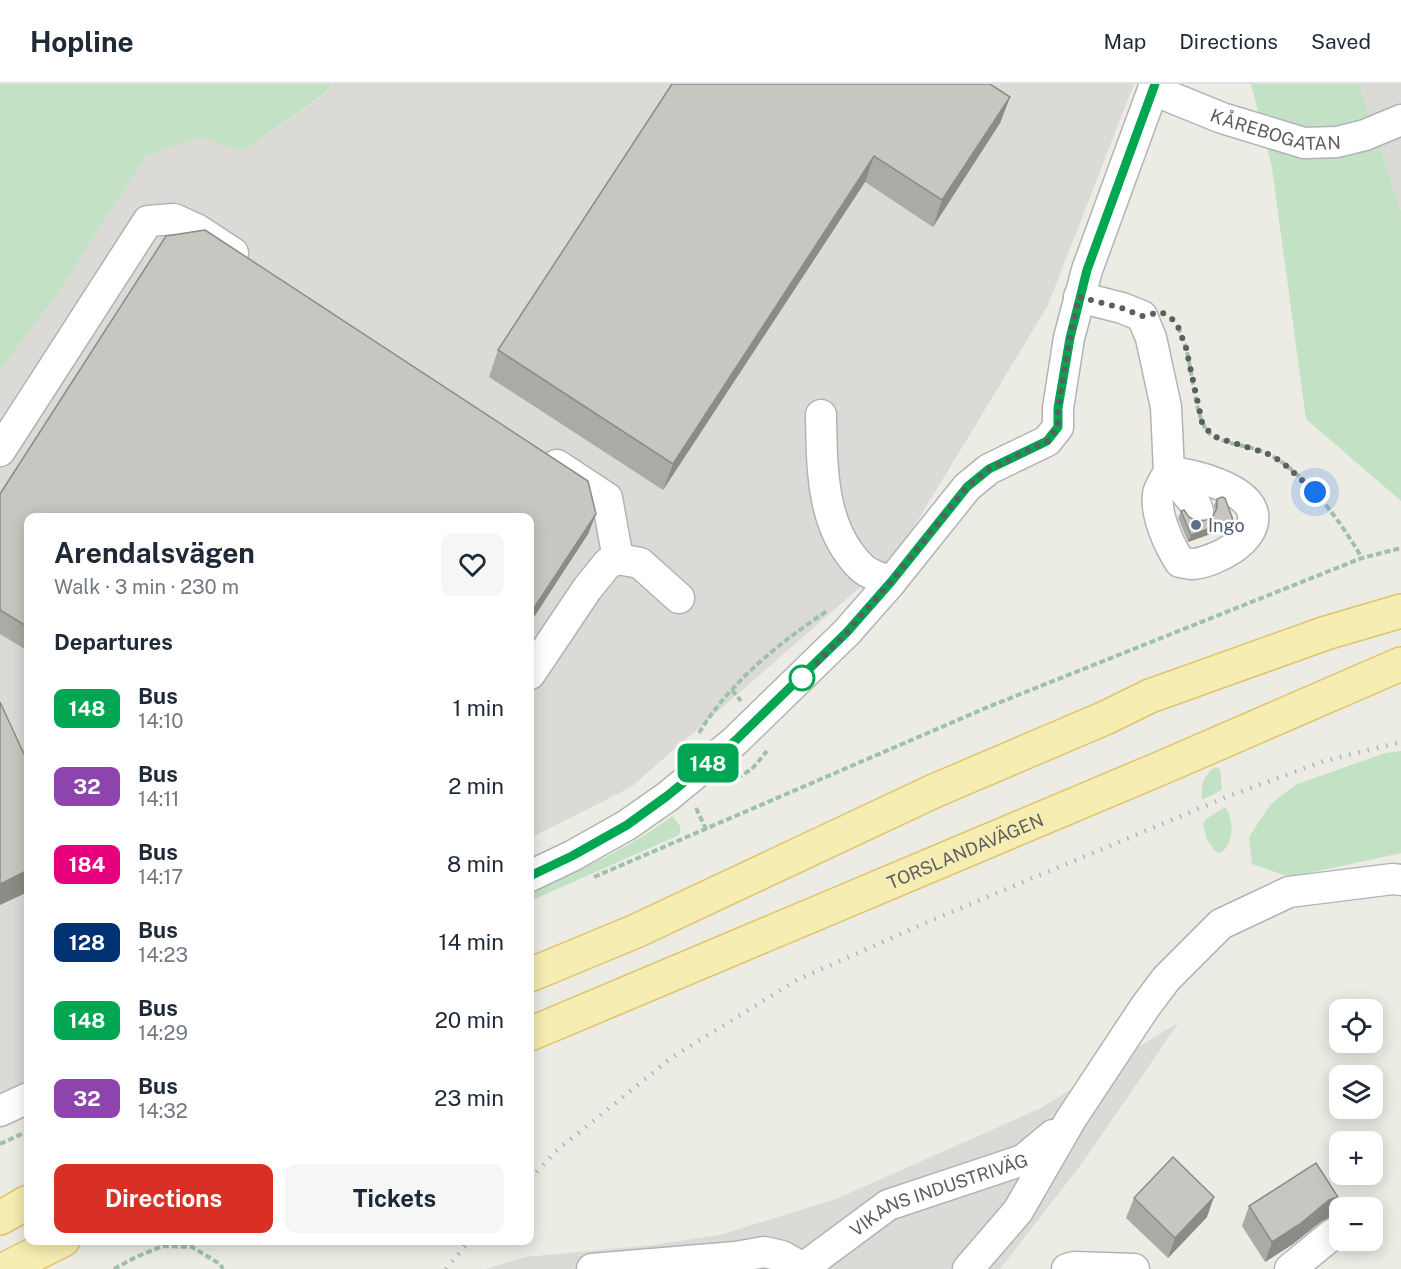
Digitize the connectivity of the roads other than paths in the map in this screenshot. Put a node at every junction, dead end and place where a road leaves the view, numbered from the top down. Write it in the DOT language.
graph roads {
  1 [pos="1154,87"];
  2 [pos="1401,120"];
  3 [pos="258,269"];
  4 [pos="1079,297"];
  5 [pos="821,415"];
  6 [pos="0,452"];
  7 [pos="537,452"];
  8 [pos="1169,472"];
  9 [pos="1206,531"];
  10 [pos="618,559"];
  11 [pos="891,582"];
  12 [pos="679,598"];
  13 [pos="1401,611"];
  14 [pos="1401,664"];
  15 [pos="534,668"];
  16 [pos="534,874"];
  17 [pos="1401,880"];
  18 [pos="534,973"];
  19 [pos="534,1032"];
  20 [pos="24,1100"];
  21 [pos="0,1111"];
  22 [pos="1071,1119"];
  23 [pos="24,1182"];
  24 [pos="0,1193"];
  25 [pos="24,1204"];
  26 [pos="0,1218"];
  27 [pos="1329,1237"];
  28 [pos="53,1245"];
  29 [pos="13,1266"];
  30 [pos="803,1268"];
  31 [pos="592,1269"];
  32 [pos="968,1269"];
  33 [pos="1066,1269"];
  34 [pos="1134,1269"];
  35 [pos="1290,1269"];
  1 -- 2 [label="street, KÅREBOGATAN"];
  1 -- 4 [label="street"];
  3 -- 6 [label="street"];
  4 -- 8 [label="street"];
  4 -- 11 [label="street"];
  5 -- 11 [label="street"];
  7 -- 10 [label="street"];
  8 -- 9 [label="street"];
  8 -- 9 [label="street"];
  8 -- 9 [label="street"];
  10 -- 12 [label="street"];
  10 -- 15 [label="street"];
  11 -- 16 [label="street"];
  13 -- 18 [label="main road"];
  14 -- 19 [label="main road, TORSLANDAVÄGEN"];
  17 -- 22 [label="street, VIKANS INDUSTRIVÄG"];
  20 -- 21 [label="street"];
  22 -- 30 [label="street, VIKANS INDUSTRIVÄG"];
  22 -- 32 [label="street, VIKANS INDUSTRIVÄG"];
  23 -- 24 [label="main road"];
  25 -- 26 [label="main road"];
  27 -- 35 [label="street"];
  28 -- 29 [label="main road"];
  30 -- 31 [label="street, VIKANS INDUSTRIVÄG"];
  33 -- 34 [label="street"];
}
